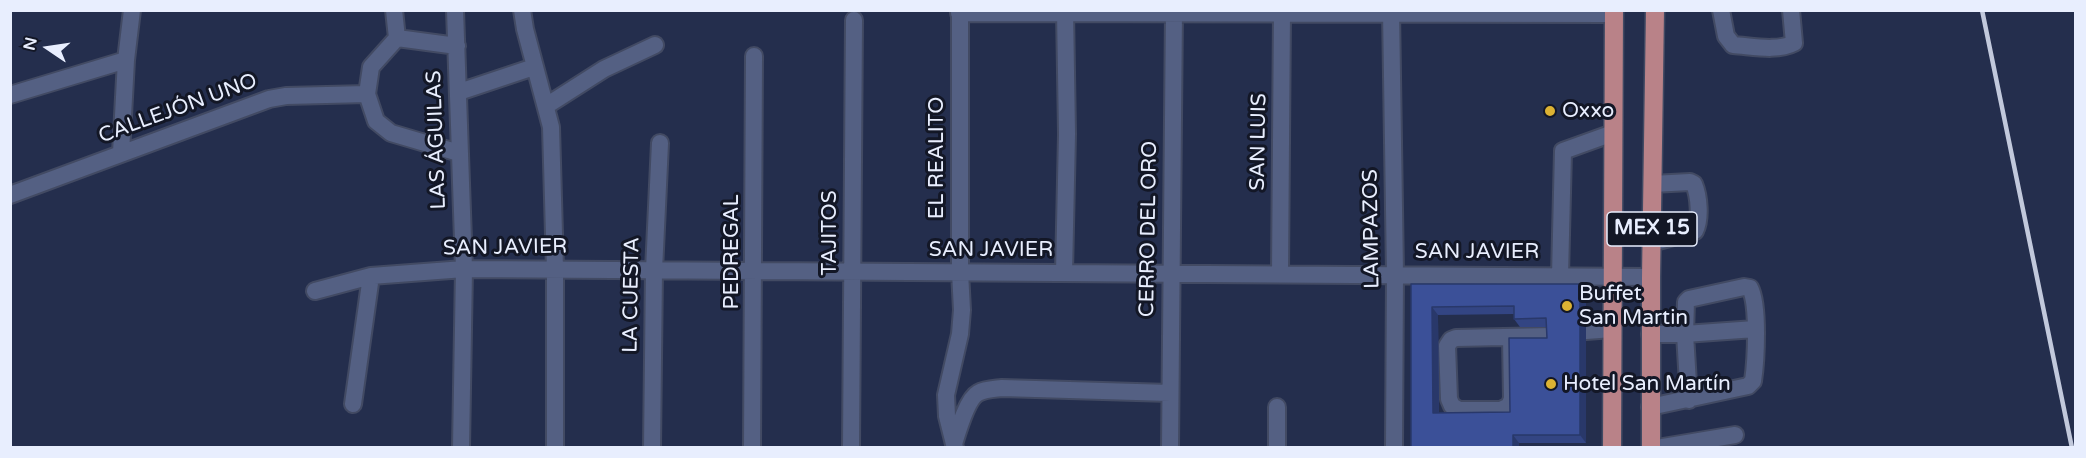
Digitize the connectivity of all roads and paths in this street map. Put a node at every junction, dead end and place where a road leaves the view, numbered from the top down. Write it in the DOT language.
graph roads {
  1 [pos="132,10"];
  2 [pos="394,10"];
  3 [pos="455,10"];
  4 [pos="522,10"];
  5 [pos="1655,10"];
  6 [pos="1721,10"];
  7 [pos="1791,10"];
  8 [pos="1282,11"];
  9 [pos="959,12"];
  10 [pos="1065,12"];
  11 [pos="1174,12"];
  12 [pos="1391,12"];
  13 [pos="1614,12"];
  14 [pos="854,20"];
  15 [pos="397,38"];
  16 [pos="655,45"];
  17 [pos="457,46"];
  18 [pos="754,56"];
  19 [pos="126,60"];
  20 [pos="534,67"];
  21 [pos="459,92"];
  22 [pos="367,94"];
  23 [pos="10,95"];
  24 [pos="546,106"];
  25 [pos="1613,133"];
  26 [pos="660,143"];
  27 [pos="121,153"];
  28 [pos="459,153"];
  29 [pos="1652,184"];
  30 [pos="10,195"];
  31 [pos="1651,243"];
  32 [pos="464,269"];
  33 [pos="555,270"];
  34 [pos="654,270"];
  35 [pos="755,271"];
  36 [pos="853,271"];
  37 [pos="960,272"];
  38 [pos="1064,273"];
  39 [pos="1170,273"];
  40 [pos="1280,274"];
  41 [pos="1395,274"];
  42 [pos="371,276"];
  43 [pos="1560,276"];
  44 [pos="1612,276"];
  45 [pos="1651,277"];
  46 [pos="315,291"];
  47 [pos="1611,329"];
  48 [pos="1755,329"];
  49 [pos="1586,331"];
  50 [pos="1650,334"];
  51 [pos="1685,334"];
  52 [pos="1552,336"];
  53 [pos="1511,337"];
  54 [pos="1170,393"];
  55 [pos="1689,400"];
  56 [pos="353,404"];
  57 [pos="1277,407"];
  58 [pos="1650,407"];
  59 [pos="1734,435"];
  60 [pos="954,446"];
  61 [pos="461,447"];
  62 [pos="555,447"];
  63 [pos="652,447"];
  64 [pos="753,447"];
  65 [pos="851,447"];
  66 [pos="1170,447"];
  67 [pos="1277,447"];
  68 [pos="1394,447"];
  69 [pos="1612,447"];
  70 [pos="1651,447"];
  71 [pos="1657,447"];
  1 -- 19 [label="street"];
  2 -- 15 [label="street"];
  3 -- 17 [label="street, LAS ÁGUILAS"];
  4 -- 20 [label="street"];
  5 -- 29 [label="main road, MEX 15"];
  6 -- 7 [label="street"];
  8 -- 11 [label="street"];
  8 -- 12 [label="street"];
  8 -- 40 [label="street, SAN LUIS"];
  9 -- 10 [label="street"];
  9 -- 37 [label="street, EL REALITO"];
  10 -- 11 [label="street"];
  10 -- 38 [label="street"];
  11 -- 39 [label="street, CERRO DEL ORO"];
  12 -- 13 [label="street"];
  12 -- 41 [label="street, LAMPAZOS"];
  13 -- 25 [label="main road, MEX 15"];
  14 -- 36 [label="street, TAJITOS"];
  15 -- 17 [label="street"];
  15 -- 22 [label="street"];
  16 -- 24 [label="street"];
  17 -- 21 [label="street, LAS ÁGUILAS"];
  18 -- 35 [label="street, PEDREGAL"];
  19 -- 23 [label="street"];
  19 -- 27 [label="street"];
  20 -- 21 [label="street"];
  20 -- 24 [label="street"];
  21 -- 28 [label="street, LAS ÁGUILAS"];
  22 -- 27 [label="street, CALLEJÓN UNO"];
  22 -- 28 [label="street"];
  24 -- 33 [label="street"];
  25 -- 43 [label="street"];
  25 -- 44 [label="main road, MEX 15"];
  26 -- 34 [label="street, LA CUESTA"];
  27 -- 30 [label="street, CALLEJÓN UNO"];
  28 -- 32 [label="street, LAS ÁGUILAS"];
  29 -- 31 [label="main road, MEX 15"];
  29 -- 31 [label="street"];
  31 -- 45 [label="main road, MEX 15"];
  32 -- 33 [label="street, SAN JAVIER"];
  32 -- 42 [label="street, SAN JAVIER"];
  32 -- 61 [label="street, LAS ÁGUILAS"];
  33 -- 34 [label="street, SAN JAVIER"];
  33 -- 62 [label="street"];
  34 -- 35 [label="street, SAN JAVIER"];
  34 -- 63 [label="street, LA CUESTA"];
  35 -- 36 [label="street, SAN JAVIER"];
  35 -- 64 [label="street, PEDREGAL"];
  36 -- 37 [label="street, SAN JAVIER"];
  36 -- 65 [label="street, TAJITOS"];
  37 -- 38 [label="street, SAN JAVIER"];
  37 -- 60 [label="street, EL REALITO"];
  38 -- 39 [label="street, SAN JAVIER"];
  39 -- 40 [label="street, SAN JAVIER"];
  39 -- 54 [label="street, CERRO DEL ORO"];
  40 -- 41 [label="street, SAN JAVIER"];
  41 -- 43 [label="street, SAN JAVIER"];
  41 -- 68 [label="street, LAMPAZOS"];
  42 -- 46 [label="street, SAN JAVIER"];
  42 -- 56 [label="street"];
  43 -- 44 [label="street, SAN JAVIER"];
  44 -- 45 [label="street, SAN JAVIER"];
  44 -- 47 [label="main road, MEX 15"];
  45 -- 50 [label="main road, MEX 15"];
  47 -- 49 [label="street"];
  47 -- 69 [label="main road, MEX 15"];
  48 -- 51 [label="street"];
  48 -- 51 [label="street"];
  48 -- 55 [label="street"];
  50 -- 51 [label="street"];
  50 -- 58 [label="main road, MEX 15"];
  51 -- 55 [label="street"];
  52 -- 53 [label="street"];
  53 -- 53 [label="street"];
  54 -- 60 [label="street"];
  54 -- 66 [label="street, CERRO DEL ORO"];
  55 -- 58 [label="street"];
  57 -- 67 [label="street"];
  58 -- 70 [label="main road, MEX 15"];
  59 -- 71 [label="street"];
}
